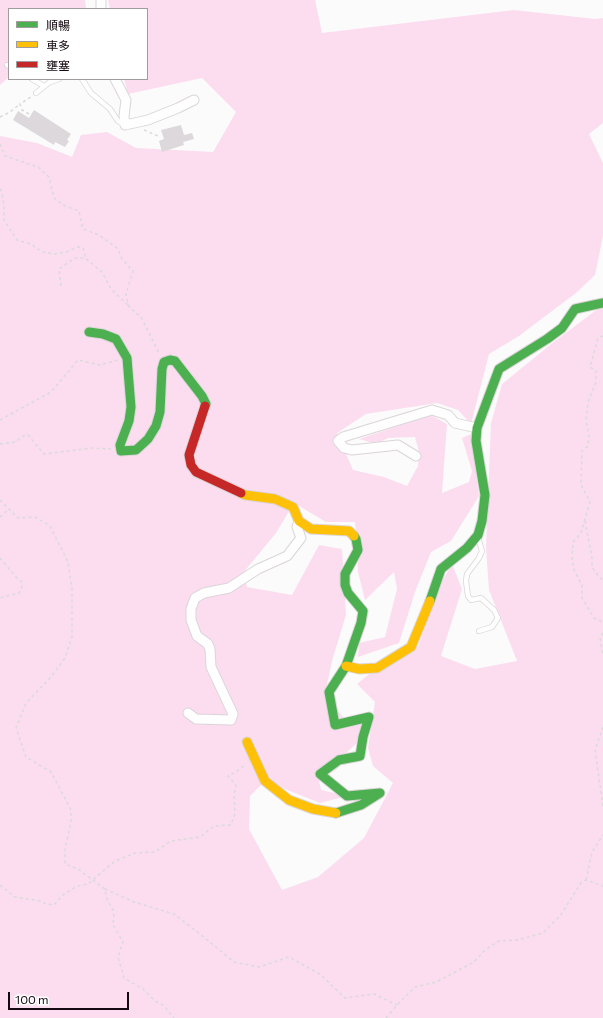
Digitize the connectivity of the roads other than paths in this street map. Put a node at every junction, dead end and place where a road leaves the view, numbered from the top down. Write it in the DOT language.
graph roads {
  1 [pos="34,80"];
  2 [pos="57,80"];
  3 [pos="83,80"];
  4 [pos="116,80"];
  5 [pos="44,86"];
  6 [pos="36,94"];
  7 [pos="194,100"];
  8 [pos="125,125"];
  9 [pos="603,304"];
  10 [pos="89,332"];
  11 [pos="477,428"];
  12 [pos="416,456"];
  13 [pos="299,521"];
  14 [pos="478,535"];
  15 [pos="479,632"];
  16 [pos="346,666"];
  17 [pos="188,714"];
  18 [pos="247,742"];
  1 -- 5 [label="lane"];
  2 -- 5 [label="lane"];
  3 -- 8 [label="lane"];
  4 -- 8 [label="street"];
  5 -- 6 [label="lane"];
  7 -- 8 [label="street"];
  9 -- 11 [label="street"];
  10 -- 13 [label="street"];
  11 -- 12 [label="street"];
  11 -- 14 [label="street"];
  13 -- 16 [label="street"];
  13 -- 17 [label="street"];
  14 -- 15 [label="lane"];
  14 -- 16 [label="street"];
  16 -- 18 [label="street"];
}
